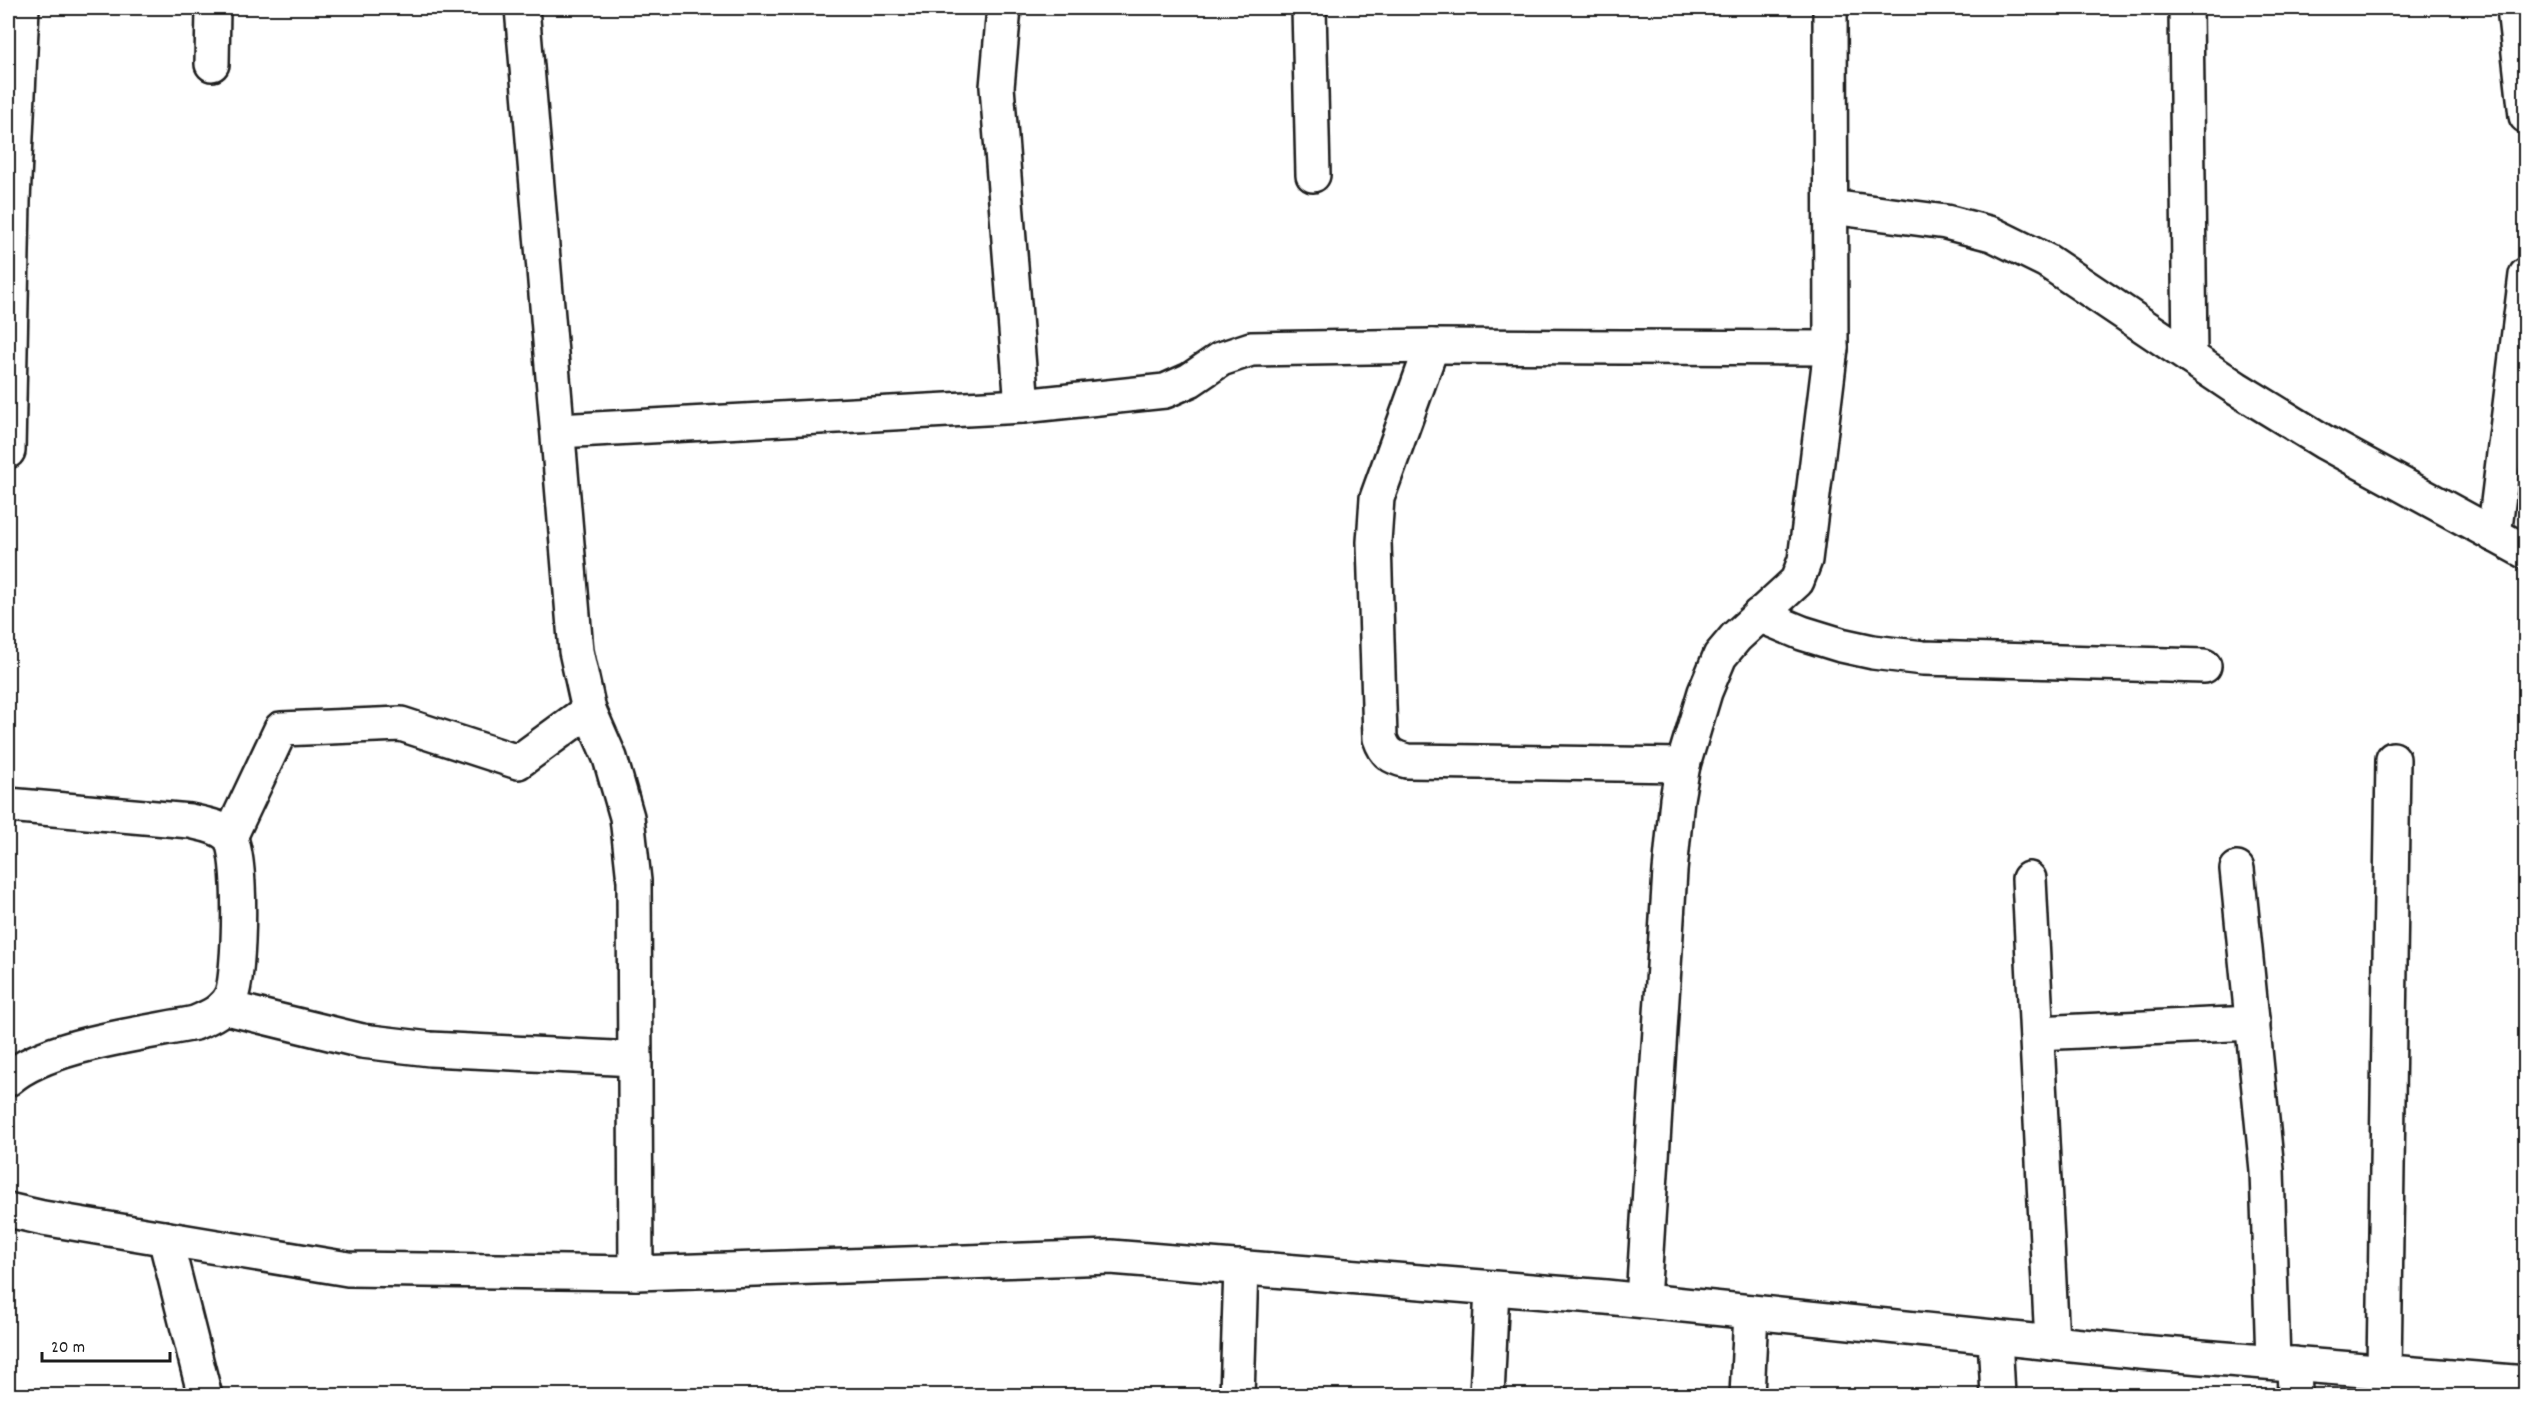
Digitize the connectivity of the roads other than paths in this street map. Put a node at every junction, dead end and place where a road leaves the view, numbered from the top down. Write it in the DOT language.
graph roads {
  1 [pos="22,8"];
  2 [pos="213,8"];
  3 [pos="522,8"];
  4 [pos="1004,8"];
  5 [pos="1309,8"];
  6 [pos="1830,8"];
  7 [pos="2186,8"];
  8 [pos="2514,8"];
  9 [pos="212,64"];
  10 [pos="2526,116"];
  11 [pos="1313,175"];
  12 [pos="10,201"];
  13 [pos="1831,207"];
  14 [pos="2526,275"];
  15 [pos="1432,346"];
  16 [pos="1831,348"];
  17 [pos="2190,357"];
  18 [pos="1022,406"];
  19 [pos="558,431"];
  20 [pos="8,451"];
  21 [pos="2494,535"];
  22 [pos="2526,552"];
  23 [pos="1759,615"];
  24 [pos="2204,666"];
  25 [pos="589,710"];
  26 [pos="2392,759"];
  27 [pos="1683,765"];
  28 [pos="8,805"];
  29 [pos="230,837"];
  30 [pos="2237,869"];
  31 [pos="2029,879"];
  32 [pos="223,1007"];
  33 [pos="2253,1023"];
  34 [pos="2037,1033"];
  35 [pos="635,1059"];
  36 [pos="8,1079"];
  37 [pos="8,1210"];
  38 [pos="165,1238"];
  39 [pos="1240,1267"];
  40 [pos="636,1273"];
  41 [pos="1492,1288"];
  42 [pos="1643,1300"];
  43 [pos="1751,1312"];
  44 [pos="1995,1337"];
  45 [pos="2052,1343"];
  46 [pos="2384,1371"];
  47 [pos="2287,1374"];
  48 [pos="2526,1383"];
  49 [pos="205,1395"];
  50 [pos="1237,1395"];
  51 [pos="1487,1395"];
  52 [pos="1747,1395"];
  53 [pos="1998,1395"];
  1 -- 12 [label="street"];
  2 -- 9 [label="street"];
  3 -- 19 [label="street"];
  4 -- 18 [label="street"];
  5 -- 11 [label="street"];
  6 -- 13 [label="street"];
  7 -- 17 [label="street"];
  8 -- 10 [label="street"];
  12 -- 20 [label="street"];
  13 -- 16 [label="street"];
  13 -- 17 [label="street"];
  14 -- 21 [label="street"];
  15 -- 16 [label="street"];
  15 -- 18 [label="street"];
  15 -- 27 [label="street"];
  16 -- 23 [label="street"];
  17 -- 21 [label="street"];
  18 -- 19 [label="street"];
  19 -- 25 [label="street"];
  21 -- 22 [label="street"];
  23 -- 24 [label="street"];
  23 -- 27 [label="street"];
  25 -- 29 [label="street"];
  25 -- 35 [label="street"];
  26 -- 46 [label="street"];
  27 -- 42 [label="street"];
  28 -- 29 [label="street"];
  29 -- 32 [label="street"];
  30 -- 33 [label="street"];
  31 -- 34 [label="street"];
  32 -- 35 [label="street"];
  32 -- 36 [label="street"];
  33 -- 34 [label="street"];
  33 -- 47 [label="street"];
  34 -- 45 [label="street"];
  35 -- 40 [label="street"];
  37 -- 38 [label="street"];
  38 -- 40 [label="street"];
  38 -- 49 [label="street"];
  39 -- 40 [label="street"];
  39 -- 41 [label="street"];
  39 -- 50 [label="street"];
  41 -- 42 [label="street"];
  41 -- 51 [label="street"];
  42 -- 43 [label="street"];
  43 -- 44 [label="street"];
  43 -- 52 [label="street"];
  44 -- 45 [label="street"];
  44 -- 53 [label="street"];
  45 -- 47 [label="street"];
  46 -- 47 [label="street"];
  46 -- 48 [label="street"];
}
